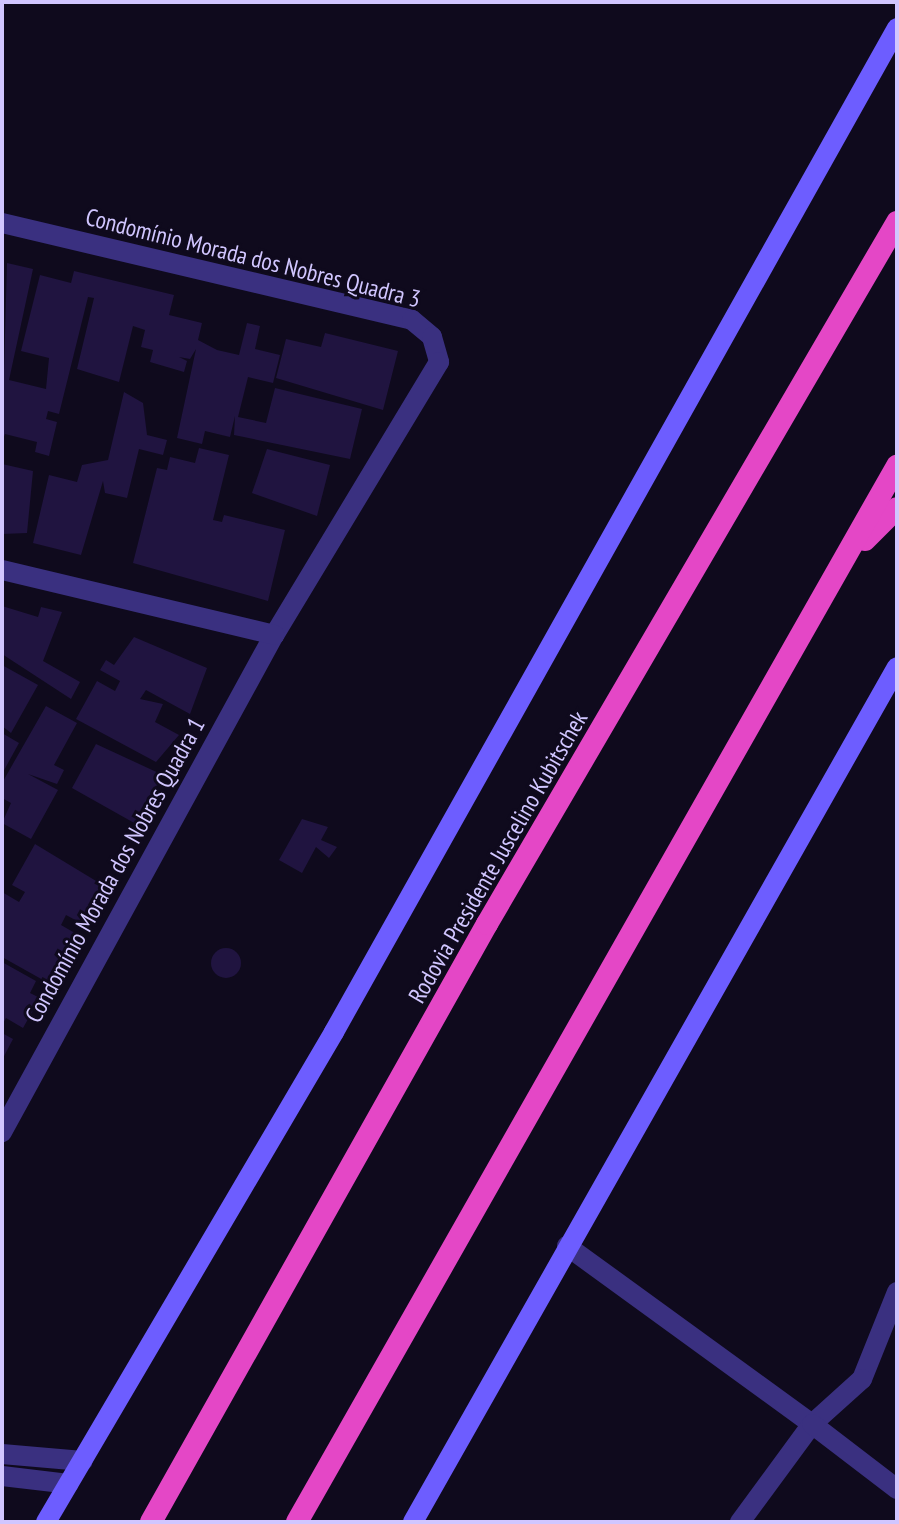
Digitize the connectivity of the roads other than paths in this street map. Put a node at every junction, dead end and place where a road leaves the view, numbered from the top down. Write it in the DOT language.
graph roads {
  1 [pos="897,28"];
  2 [pos="897,222"];
  3 [pos="2,223"];
  4 [pos="897,466"];
  5 [pos="897,508"];
  6 [pos="841,564"];
  7 [pos="2,570"];
  8 [pos="274,635"];
  9 [pos="897,667"];
  10 [pos="2,1132"];
  11 [pos="567,1246"];
  12 [pos="897,1292"];
  13 [pos="812,1424"];
  14 [pos="2,1454"];
  15 [pos="83,1461"];
  16 [pos="2,1476"];
  17 [pos="69,1484"];
  18 [pos="897,1489"];
  19 [pos="46,1522"];
  20 [pos="151,1522"];
  21 [pos="297,1522"];
  22 [pos="413,1522"];
  23 [pos="740,1522"];
  1 -- 15 [label="main road"];
  2 -- 20 [label="highway, Rodovia Presidente Juscelino Kubitschek"];
  3 -- 8 [label="street, Condomínio Morada dos Nobres Quadra 3"];
  4 -- 6 [label="highway"];
  5 -- 6 [label="highway"];
  6 -- 21 [label="highway"];
  7 -- 8 [label="street"];
  8 -- 10 [label="street, Condomínio Morada dos Nobres Quadra 1"];
  9 -- 11 [label="main road"];
  11 -- 13 [label="street"];
  11 -- 22 [label="main road"];
  12 -- 13 [label="street"];
  13 -- 18 [label="street"];
  13 -- 23 [label="street"];
  14 -- 15 [label="street"];
  15 -- 17 [label="main road"];
  16 -- 17 [label="street"];
  17 -- 19 [label="main road"];
}
